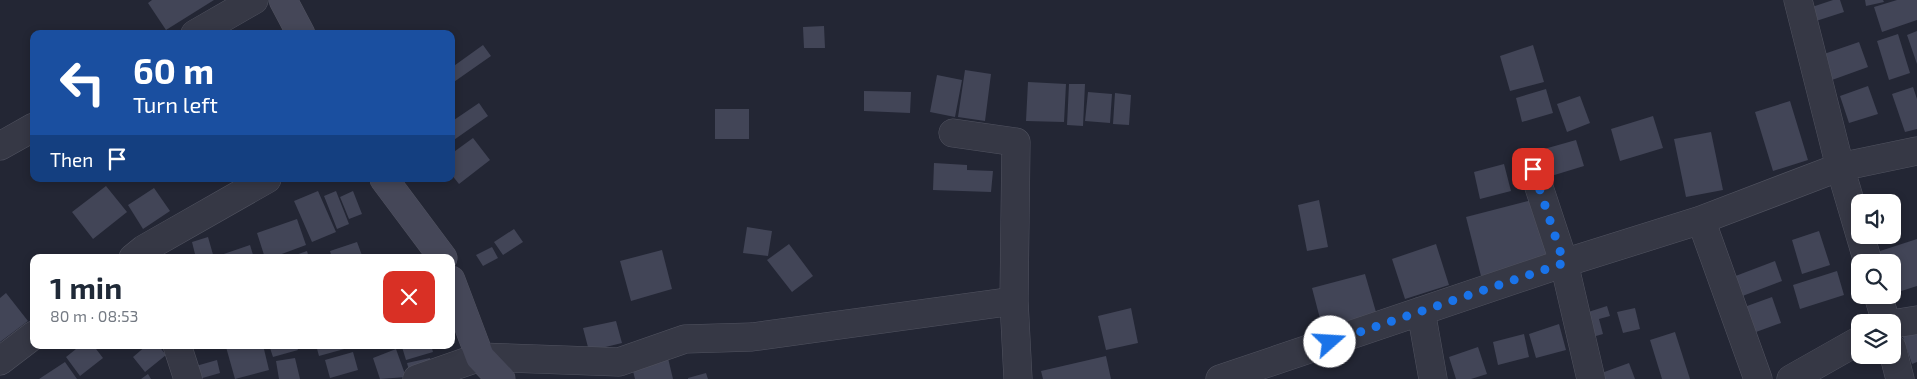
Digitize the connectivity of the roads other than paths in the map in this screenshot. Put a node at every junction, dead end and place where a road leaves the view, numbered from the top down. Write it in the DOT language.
graph roads {
  1 [pos="254,0"];
  2 [pos="282,0"];
  3 [pos="1798,0"];
  4 [pos="202,30"];
  5 [pos="299,30"];
  6 [pos="30,129"];
  7 [pos="953,133"];
  8 [pos="0,146"];
  9 [pos="1917,151"];
  10 [pos="1840,167"];
  11 [pos="1533,169"];
  12 [pos="262,182"];
  13 [pos="386,182"];
  14 [pos="1701,220"];
  15 [pos="144,254"];
  16 [pos="440,254"];
  17 [pos="1866,254"];
  18 [pos="1564,263"];
  19 [pos="455,291"];
  20 [pos="1014,301"];
  21 [pos="1421,311"];
  22 [pos="1917,320"];
  23 [pos="1901,323"];
  24 [pos="30,338"];
  25 [pos="1851,345"];
  26 [pos="179,349"];
  27 [pos="480,357"];
  28 [pos="0,362"];
  29 [pos="1896,364"];
  30 [pos="188,379"];
  31 [pos="417,379"];
  32 [pos="501,379"];
  33 [pos="1018,379"];
  34 [pos="1220,379"];
  35 [pos="1433,379"];
  36 [pos="1591,379"];
  37 [pos="1758,379"];
  38 [pos="1791,379"];
  39 [pos="1900,379"];
  1 -- 4 [label="street"];
  2 -- 5 [label="main road"];
  3 -- 10 [label="street"];
  6 -- 8 [label="street"];
  7 -- 20 [label="street"];
  9 -- 10 [label="street"];
  10 -- 14 [label="street"];
  10 -- 17 [label="street"];
  11 -- 18 [label="street"];
  12 -- 15 [label="street"];
  13 -- 16 [label="main road"];
  14 -- 18 [label="street"];
  14 -- 37 [label="street"];
  18 -- 21 [label="street"];
  18 -- 36 [label="street"];
  19 -- 27 [label="main road"];
  20 -- 27 [label="street"];
  20 -- 33 [label="street"];
  21 -- 34 [label="street"];
  21 -- 35 [label="street"];
  22 -- 23 [label="street"];
  24 -- 28 [label="street"];
  25 -- 38 [label="street"];
  26 -- 30 [label="street"];
  27 -- 31 [label="street"];
  27 -- 32 [label="main road"];
  29 -- 39 [label="street"];
}
